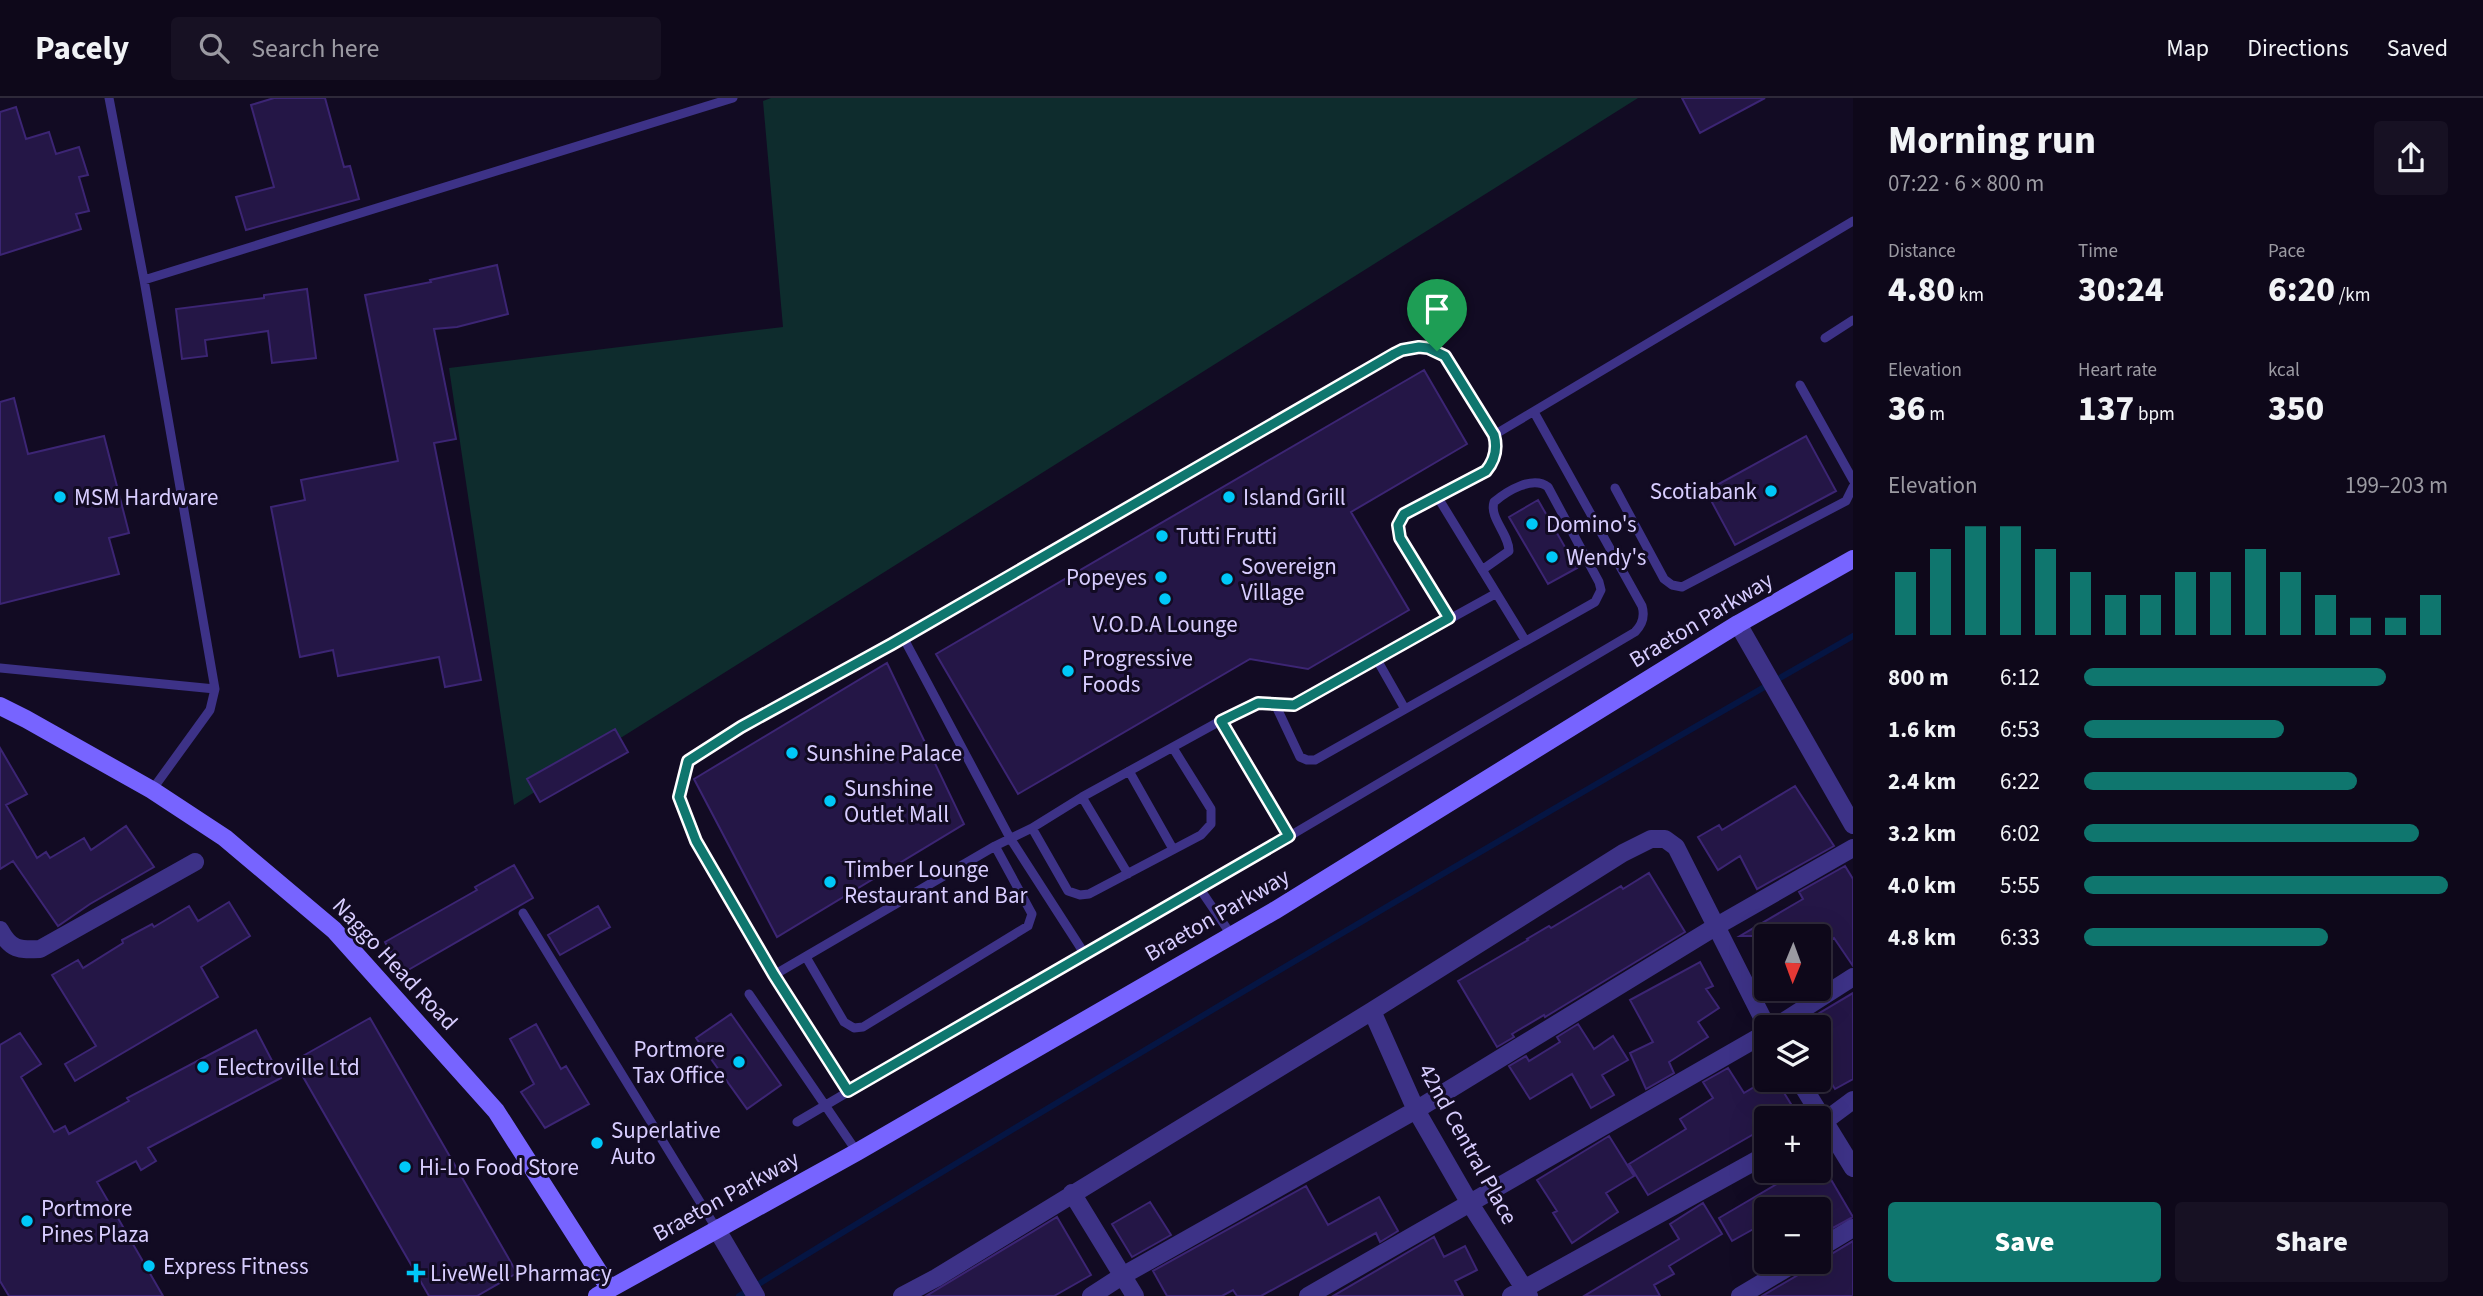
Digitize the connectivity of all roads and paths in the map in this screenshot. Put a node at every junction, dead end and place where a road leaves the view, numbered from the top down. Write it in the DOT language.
graph roads {
  1 [pos="109,98"];
  2 [pos="733,98"];
  3 [pos="1853,221"];
  4 [pos="144,280"];
  5 [pos="1853,320"];
  6 [pos="1825,338"];
  7 [pos="1800,385"];
  8 [pos="1534,412"];
  9 [pos="1494,435"];
  10 [pos="1853,480"];
  11 [pos="1853,487"];
  12 [pos="1615,488"];
  13 [pos="1437,496"];
  14 [pos="1853,559"];
  15 [pos="1482,570"];
  16 [pos="1495,594"];
  17 [pos="1449,618"];
  18 [pos="1738,624"];
  19 [pos="903,637"];
  20 [pos="1525,640"];
  21 [pos="1376,658"];
  22 [pos="0,668"];
  23 [pos="215,689"];
  24 [pos="1275,704"];
  25 [pos="0,706"];
  26 [pos="1405,709"];
  27 [pos="1221,721"];
  28 [pos="1173,748"];
  29 [pos="1129,771"];
  30 [pos="152,790"];
  31 [pos="1082,797"];
  32 [pos="1853,825"];
  33 [pos="1032,828"];
  34 [pos="1289,836"];
  35 [pos="1010,838"];
  36 [pos="995,846"];
  37 [pos="1853,848"];
  38 [pos="1173,849"];
  39 [pos="195,862"];
  40 [pos="1128,874"];
  41 [pos="1200,889"];
  42 [pos="523,913"];
  43 [pos="1715,927"];
  44 [pos="0,930"];
  45 [pos="1231,936"];
  46 [pos="1084,953"];
  47 [pos="806,957"];
  48 [pos="774,975"];
  49 [pos="1853,977"];
  50 [pos="749,994"];
  51 [pos="1372,1011"];
  52 [pos="1761,1015"];
  53 [pos="1794,1015"];
  54 [pos="1754,1040"];
  55 [pos="848,1091"];
  56 [pos="1853,1100"];
  57 [pos="826,1106"];
  58 [pos="1416,1110"];
  59 [pos="1831,1117"];
  60 [pos="797,1122"];
  61 [pos="1831,1137"];
  62 [pos="857,1152"];
  63 [pos="1754,1162"];
  64 [pos="1853,1168"];
  65 [pos="1072,1193"];
  66 [pos="1469,1202"];
  67 [pos="716,1228"];
  68 [pos="1853,1228"];
  69 [pos="1831,1241"];
  70 [pos="1777,1274"];
  71 [pos="1122,1276"];
  72 [pos="603,1292"];
  73 [pos="1521,1294"];
  74 [pos="756,1296"];
  75 [pos="902,1296"];
  76 [pos="1091,1296"];
  77 [pos="1135,1296"];
  78 [pos="1308,1296"];
  79 [pos="1740,1296"];
  1 -- 4 [label="lane"];
  2 -- 4 [label="lane"];
  3 -- 8 [label="lane"];
  4 -- 23 [label="lane"];
  5 -- 6 [label="lane"];
  7 -- 10 [label="lane"];
  8 -- 9 [label="lane"];
  8 -- 34 [label="lane"];
  9 -- 13 [label="lane"];
  9 -- 19 [label="lane"];
  11 -- 12 [label="lane"];
  13 -- 15 [label="lane"];
  13 -- 17 [label="lane"];
  14 -- 18 [label="main road, Braeton Parkway"];
  15 -- 16 [label="lane"];
  15 -- 20 [label="lane"];
  16 -- 17 [label="lane"];
  16 -- 20 [label="lane"];
  17 -- 21 [label="lane"];
  18 -- 32 [label="street"];
  18 -- 45 [label="main road, Braeton Parkway"];
  19 -- 35 [label="lane"];
  19 -- 48 [label="lane"];
  20 -- 26 [label="lane"];
  21 -- 24 [label="lane"];
  21 -- 26 [label="lane"];
  22 -- 23 [label="lane"];
  23 -- 30 [label="lane"];
  24 -- 26 [label="lane"];
  24 -- 27 [label="lane"];
  25 -- 30 [label="main road, Naggo Head Road"];
  27 -- 28 [label="lane"];
  27 -- 34 [label="lane"];
  28 -- 29 [label="lane"];
  28 -- 38 [label="lane"];
  29 -- 31 [label="lane"];
  29 -- 38 [label="lane"];
  30 -- 72 [label="main road, Naggo Head Road"];
  31 -- 33 [label="lane"];
  31 -- 40 [label="lane"];
  33 -- 35 [label="lane"];
  33 -- 40 [label="lane"];
  34 -- 41 [label="lane"];
  35 -- 36 [label="lane"];
  35 -- 46 [label="lane"];
  36 -- 47 [label="lane"];
  36 -- 47 [label="lane"];
  37 -- 43 [label="street"];
  38 -- 40 [label="lane"];
  39 -- 44 [label="street"];
  41 -- 45 [label="lane"];
  41 -- 46 [label="lane"];
  42 -- 67 [label="lane"];
  43 -- 51 [label="street"];
  43 -- 52 [label="street"];
  43 -- 58 [label="street"];
  45 -- 62 [label="main road, Braeton Parkway"];
  46 -- 55 [label="lane"];
  47 -- 48 [label="lane"];
  48 -- 55 [label="lane"];
  49 -- 53 [label="street"];
  50 -- 57 [label="lane"];
  51 -- 58 [label="street, 42nd Central Place"];
  51 -- 65 [label="street"];
  54 -- 66 [label="street"];
  55 -- 57 [label="lane"];
  56 -- 59 [label="street"];
  57 -- 60 [label="lane"];
  57 -- 62 [label="lane"];
  58 -- 66 [label="street, 42nd Central Place"];
  58 -- 71 [label="street"];
  61 -- 64 [label="street"];
  62 -- 67 [label="main road, Braeton Parkway"];
  63 -- 73 [label="street"];
  65 -- 71 [label="street"];
  65 -- 75 [label="street"];
  66 -- 73 [label="street, 42nd Central Place"];
  66 -- 78 [label="street"];
  67 -- 72 [label="main road, Braeton Parkway"];
  67 -- 74 [label="street"];
  68 -- 69 [label="street"];
  70 -- 79 [label="street"];
  71 -- 76 [label="street"];
  71 -- 77 [label="street"];
}
